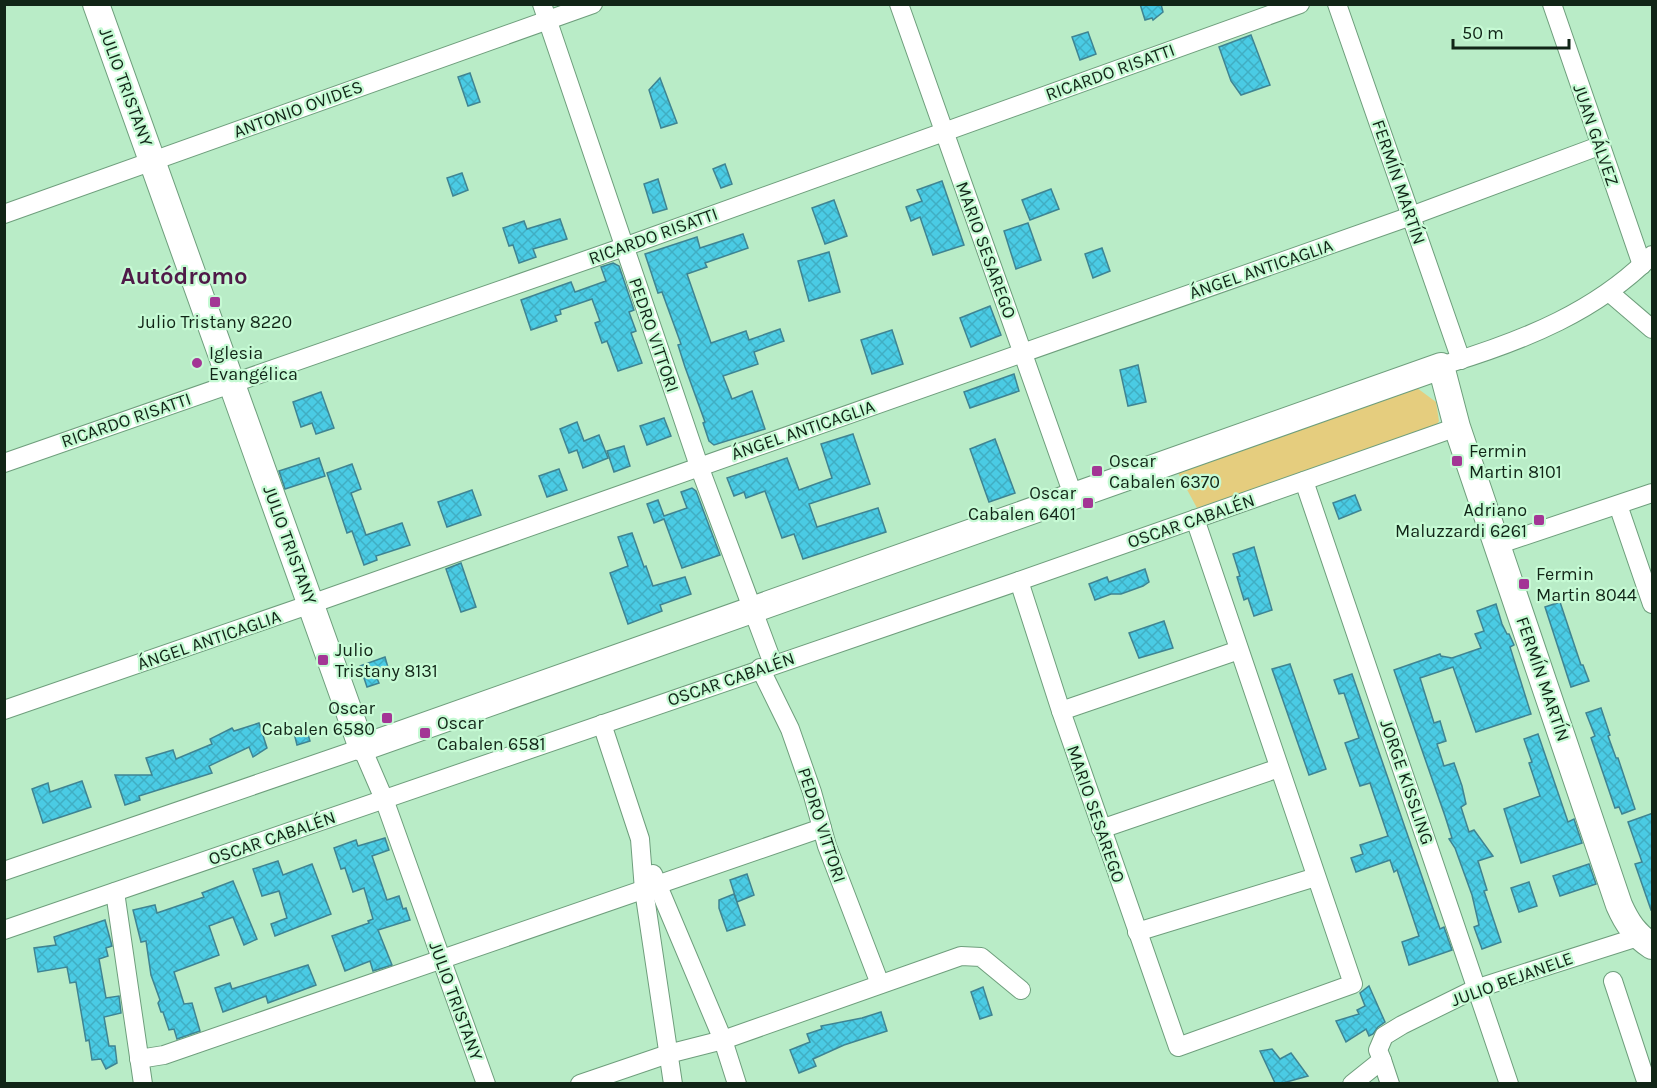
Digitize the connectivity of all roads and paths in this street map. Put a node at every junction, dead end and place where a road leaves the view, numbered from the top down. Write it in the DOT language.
graph roads {
  1 [pos="96,4"];
  2 [pos="593,4"];
  3 [pos="899,4"];
  4 [pos="1300,4"];
  5 [pos="1337,4"];
  6 [pos="1552,4"];
  7 [pos="545,12"];
  8 [pos="943,131"];
  9 [pos="1599,146"];
  10 [pos="152,161"];
  11 [pos="4,214"];
  12 [pos="1411,216"];
  13 [pos="624,247"];
  14 [pos="1647,260"];
  15 [pos="1610,293"];
  16 [pos="1653,329"];
  17 [pos="1023,353"];
  18 [pos="1451,363"];
  19 [pos="232,383"];
  20 [pos="1458,427"];
  21 [pos="4,463"];
  22 [pos="699,466"];
  23 [pos="1304,482"];
  24 [pos="1653,493"];
  25 [pos="1073,495"];
  26 [pos="1618,505"];
  27 [pos="1195,519"];
  28 [pos="1497,545"];
  29 [pos="1019,580"];
  30 [pos="311,604"];
  31 [pos="1653,604"];
  32 [pos="753,609"];
  33 [pos="1239,650"];
  34 [pos="767,666"];
  35 [pos="4,710"];
  36 [pos="1061,711"];
  37 [pos="602,724"];
  38 [pos="362,748"];
  39 [pos="1280,768"];
  40 [pos="384,799"];
  41 [pos="822,828"];
  42 [pos="1101,829"];
  43 [pos="4,871"];
  44 [pos="1316,877"];
  45 [pos="651,888"];
  46 [pos="115,892"];
  47 [pos="4,930"];
  48 [pos="1137,932"];
  49 [pos="1645,941"];
  50 [pos="441,958"];
  51 [pos="1613,981"];
  52 [pos="880,984"];
  53 [pos="1475,989"];
  54 [pos="1021,990"];
  55 [pos="723,1040"];
  56 [pos="668,1054"];
  57 [pos="139,1059"];
  58 [pos="1382,1060"];
  59 [pos="143,1083"];
  60 [pos="486,1083"];
  61 [pos="580,1083"];
  62 [pos="673,1083"];
  63 [pos="737,1083"];
  64 [pos="1352,1083"];
  65 [pos="1390,1083"];
  66 [pos="1509,1083"];
  67 [pos="1647,1083"];
  1 -- 10 [label="main road, JULIO TRISTANY"];
  2 -- 7 [label="street, ANTONIO OVIDES"];
  3 -- 8 [label="street, MARIO SESAREGO"];
  4 -- 8 [label="street, RICARDO RISATTI"];
  5 -- 12 [label="street, FERMÍN MARTÍN"];
  6 -- 9 [label="street, JUAN GÁLVEZ"];
  7 -- 10 [label="street, ANTONIO OVIDES"];
  7 -- 13 [label="street, PEDRO VITTORI"];
  8 -- 13 [label="street, RICARDO RISATTI"];
  8 -- 17 [label="street, MARIO SESAREGO"];
  9 -- 12 [label="street, ÁNGEL ANTICAGLIA"];
  9 -- 14 [label="street, JUAN GÁLVEZ"];
  10 -- 11 [label="street, ANTONIO OVIDES"];
  10 -- 19 [label="main road, JULIO TRISTANY"];
  12 -- 17 [label="street, ÁNGEL ANTICAGLIA"];
  12 -- 18 [label="street, FERMÍN MARTÍN"];
  13 -- 19 [label="street, RICARDO RISATTI"];
  13 -- 22 [label="street, PEDRO VITTORI"];
  14 -- 15 [label="street"];
  15 -- 16 [label="street"];
  15 -- 18 [label="street"];
  17 -- 22 [label="street, ÁNGEL ANTICAGLIA"];
  17 -- 25 [label="street, MARIO SESAREGO"];
  18 -- 20 [label="main road, FERMÍN MARTÍN"];
  18 -- 25 [label="main road"];
  19 -- 21 [label="street, RICARDO RISATTI"];
  19 -- 30 [label="main road, JULIO TRISTANY"];
  20 -- 23 [label="street, OSCAR CABALÉN"];
  20 -- 28 [label="main road, FERMÍN MARTÍN"];
  22 -- 30 [label="street, ÁNGEL ANTICAGLIA"];
  22 -- 32 [label="street, PEDRO VITTORI"];
  23 -- 27 [label="street, OSCAR CABALÉN"];
  23 -- 53 [label="street, JORGE KISSLING"];
  24 -- 26 [label="street"];
  25 -- 32 [label="main road"];
  26 -- 28 [label="street"];
  26 -- 31 [label="street"];
  27 -- 29 [label="street, OSCAR CABALÉN"];
  27 -- 33 [label="street"];
  28 -- 49 [label="main road, FERMÍN MARTÍN"];
  29 -- 34 [label="street, OSCAR CABALÉN"];
  29 -- 36 [label="street, MARIO SESAREGO"];
  30 -- 35 [label="street, ÁNGEL ANTICAGLIA"];
  30 -- 38 [label="main road, JULIO TRISTANY"];
  32 -- 34 [label="street, PEDRO VITTORI"];
  32 -- 38 [label="main road"];
  33 -- 36 [label="street"];
  33 -- 39 [label="street"];
  34 -- 37 [label="street, OSCAR CABALÉN"];
  34 -- 41 [label="street, PEDRO VITTORI"];
  36 -- 42 [label="street, MARIO SESAREGO"];
  37 -- 40 [label="street, OSCAR CABALÉN"];
  37 -- 45 [label="street"];
  38 -- 40 [label="street, JULIO TRISTANY"];
  38 -- 43 [label="street"];
  39 -- 42 [label="street"];
  39 -- 44 [label="street"];
  40 -- 46 [label="street, OSCAR CABALÉN"];
  40 -- 50 [label="street, JULIO TRISTANY"];
  41 -- 45 [label="street"];
  41 -- 52 [label="street, PEDRO VITTORI"];
  42 -- 48 [label="street, MARIO SESAREGO"];
  44 -- 48 [label="street"];
  44 -- 48 [label="street, MARIO SESAREGO"];
  45 -- 50 [label="street"];
  45 -- 55 [label="street"];
  45 -- 56 [label="street"];
  46 -- 47 [label="street, OSCAR CABALÉN"];
  46 -- 57 [label="street"];
  49 -- 53 [label="street, JULIO BEJANELE"];
  50 -- 57 [label="street"];
  50 -- 60 [label="street, JULIO TRISTANY"];
  51 -- 67 [label="street"];
  52 -- 54 [label="street"];
  52 -- 55 [label="street"];
  53 -- 58 [label="street, JULIO BEJANELE"];
  53 -- 66 [label="street, JORGE KISSLING"];
  55 -- 56 [label="street"];
  55 -- 63 [label="street"];
  56 -- 61 [label="street"];
  56 -- 62 [label="street"];
  57 -- 59 [label="street"];
  58 -- 64 [label="street"];
  58 -- 65 [label="street"];
}
